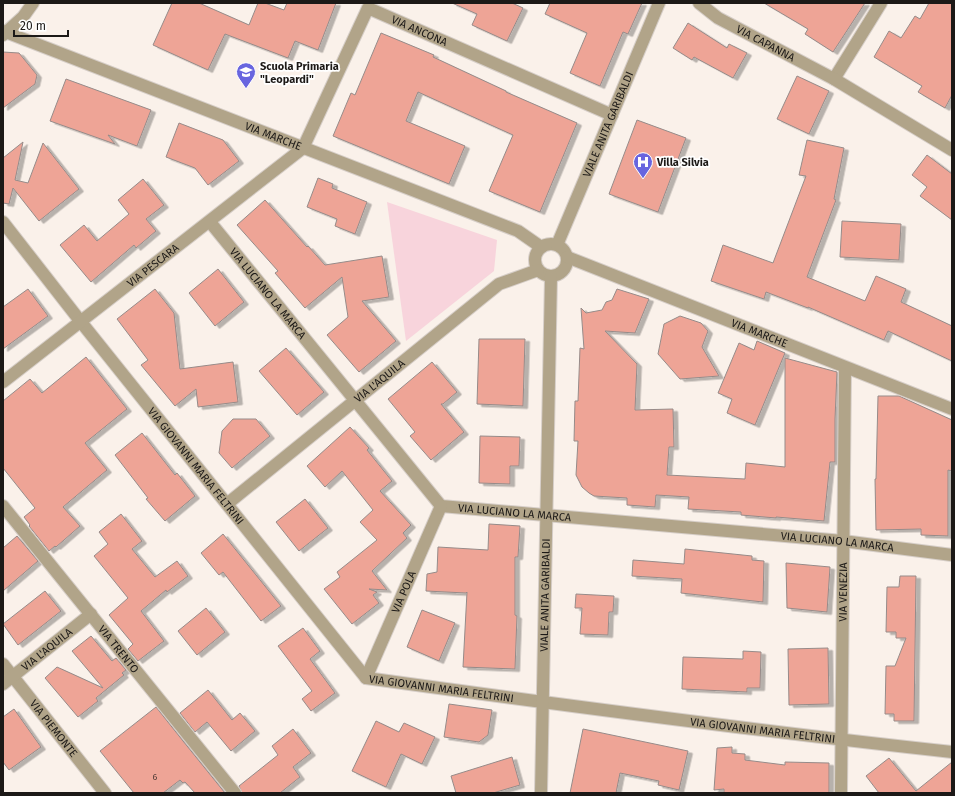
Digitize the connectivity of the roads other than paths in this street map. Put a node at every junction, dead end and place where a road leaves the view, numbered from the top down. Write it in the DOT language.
graph roads {
  1 [pos="33,3"];
  2 [pos="659,3"];
  3 [pos="699,3"];
  4 [pos="881,3"];
  5 [pos="4,33"];
  6 [pos="834,79"];
  7 [pos="612,115"];
  8 [pos="303,148"];
  9 [pos="952,150"];
  10 [pos="3,222"];
  11 [pos="210,222"];
  12 [pos="557,245"];
  13 [pos="541,247"];
  14 [pos="567,257"];
  15 [pos="538,270"];
  16 [pos="551,276"];
  17 [pos="81,322"];
  18 [pos="845,368"];
  19 [pos="3,382"];
  20 [pos="355,400"];
  21 [pos="952,409"];
  22 [pos="227,504"];
  23 [pos="3,506"];
  24 [pos="441,506"];
  25 [pos="546,514"];
  26 [pos="843,541"];
  27 [pos="952,555"];
  28 [pos="91,614"];
  29 [pos="3,664"];
  30 [pos="13,676"];
  31 [pos="366,678"];
  32 [pos="3,684"];
  33 [pos="543,702"];
  34 [pos="842,740"];
  35 [pos="952,752"];
  36 [pos="105,793"];
  37 [pos="235,793"];
  38 [pos="541,793"];
  39 [pos="841,793"];
  1 -- 5 [label="street"];
  2 -- 7 [label="street, VIALE ANITA GARIBALDI"];
  3 -- 6 [label="street, VIA CAPANNA"];
  4 -- 6 [label="street"];
  5 -- 8 [label="street, VIA MARCHE"];
  6 -- 9 [label="street, VIA CAPANNA"];
  7 -- 8 [label="street, VIA ANCONA"];
  7 -- 12 [label="street, VIALE ANITA GARIBALDI"];
  8 -- 11 [label="street, VIA PESCARA"];
  8 -- 13 [label="street, VIA MARCHE"];
  10 -- 17 [label="street, VIA GIOVANNI MARIA FELTRINI"];
  11 -- 17 [label="street, VIA PESCARA"];
  11 -- 20 [label="street, VIA LUCIANO LA MARCA"];
  12 -- 13 [label="street"];
  12 -- 14 [label="street"];
  13 -- 15 [label="street"];
  14 -- 16 [label="street"];
  14 -- 18 [label="street, VIA MARCHE"];
  15 -- 16 [label="street"];
  15 -- 20 [label="street, VIA L'AQUILA"];
  16 -- 25 [label="street, VIALE ANITA GARIBALDI"];
  17 -- 19 [label="street, VIA PESCARA"];
  17 -- 22 [label="street, VIA GIOVANNI MARIA FELTRINI"];
  18 -- 21 [label="street, VIA MARCHE"];
  18 -- 26 [label="street, VIA VENEZIA"];
  20 -- 22 [label="street, VIA L'AQUILA"];
  20 -- 24 [label="street, VIA LUCIANO LA MARCA"];
  22 -- 31 [label="street, VIA GIOVANNI MARIA FELTRINI"];
  23 -- 28 [label="street, VIA TRENTO"];
  24 -- 25 [label="street, VIA LUCIANO LA MARCA"];
  24 -- 31 [label="street, VIA POLA"];
  25 -- 26 [label="street, VIA LUCIANO LA MARCA"];
  25 -- 33 [label="street, VIALE ANITA GARIBALDI"];
  26 -- 27 [label="street, VIA LUCIANO LA MARCA"];
  26 -- 34 [label="street, VIA VENEZIA"];
  28 -- 30 [label="street, VIA L'AQUILA"];
  28 -- 37 [label="street, VIA TRENTO"];
  29 -- 30 [label="street, VIA PIEMONTE"];
  30 -- 32 [label="street, VIA L'AQUILA"];
  30 -- 36 [label="street, VIA PIEMONTE"];
  31 -- 33 [label="street, VIA GIOVANNI MARIA FELTRINI"];
  33 -- 34 [label="street, VIA GIOVANNI MARIA FELTRINI"];
  33 -- 38 [label="street, VIALE ANITA GARIBALDI"];
  34 -- 35 [label="street, VIA GIOVANNI MARIA FELTRINI"];
  34 -- 39 [label="street, VIA VENEZIA"];
}
